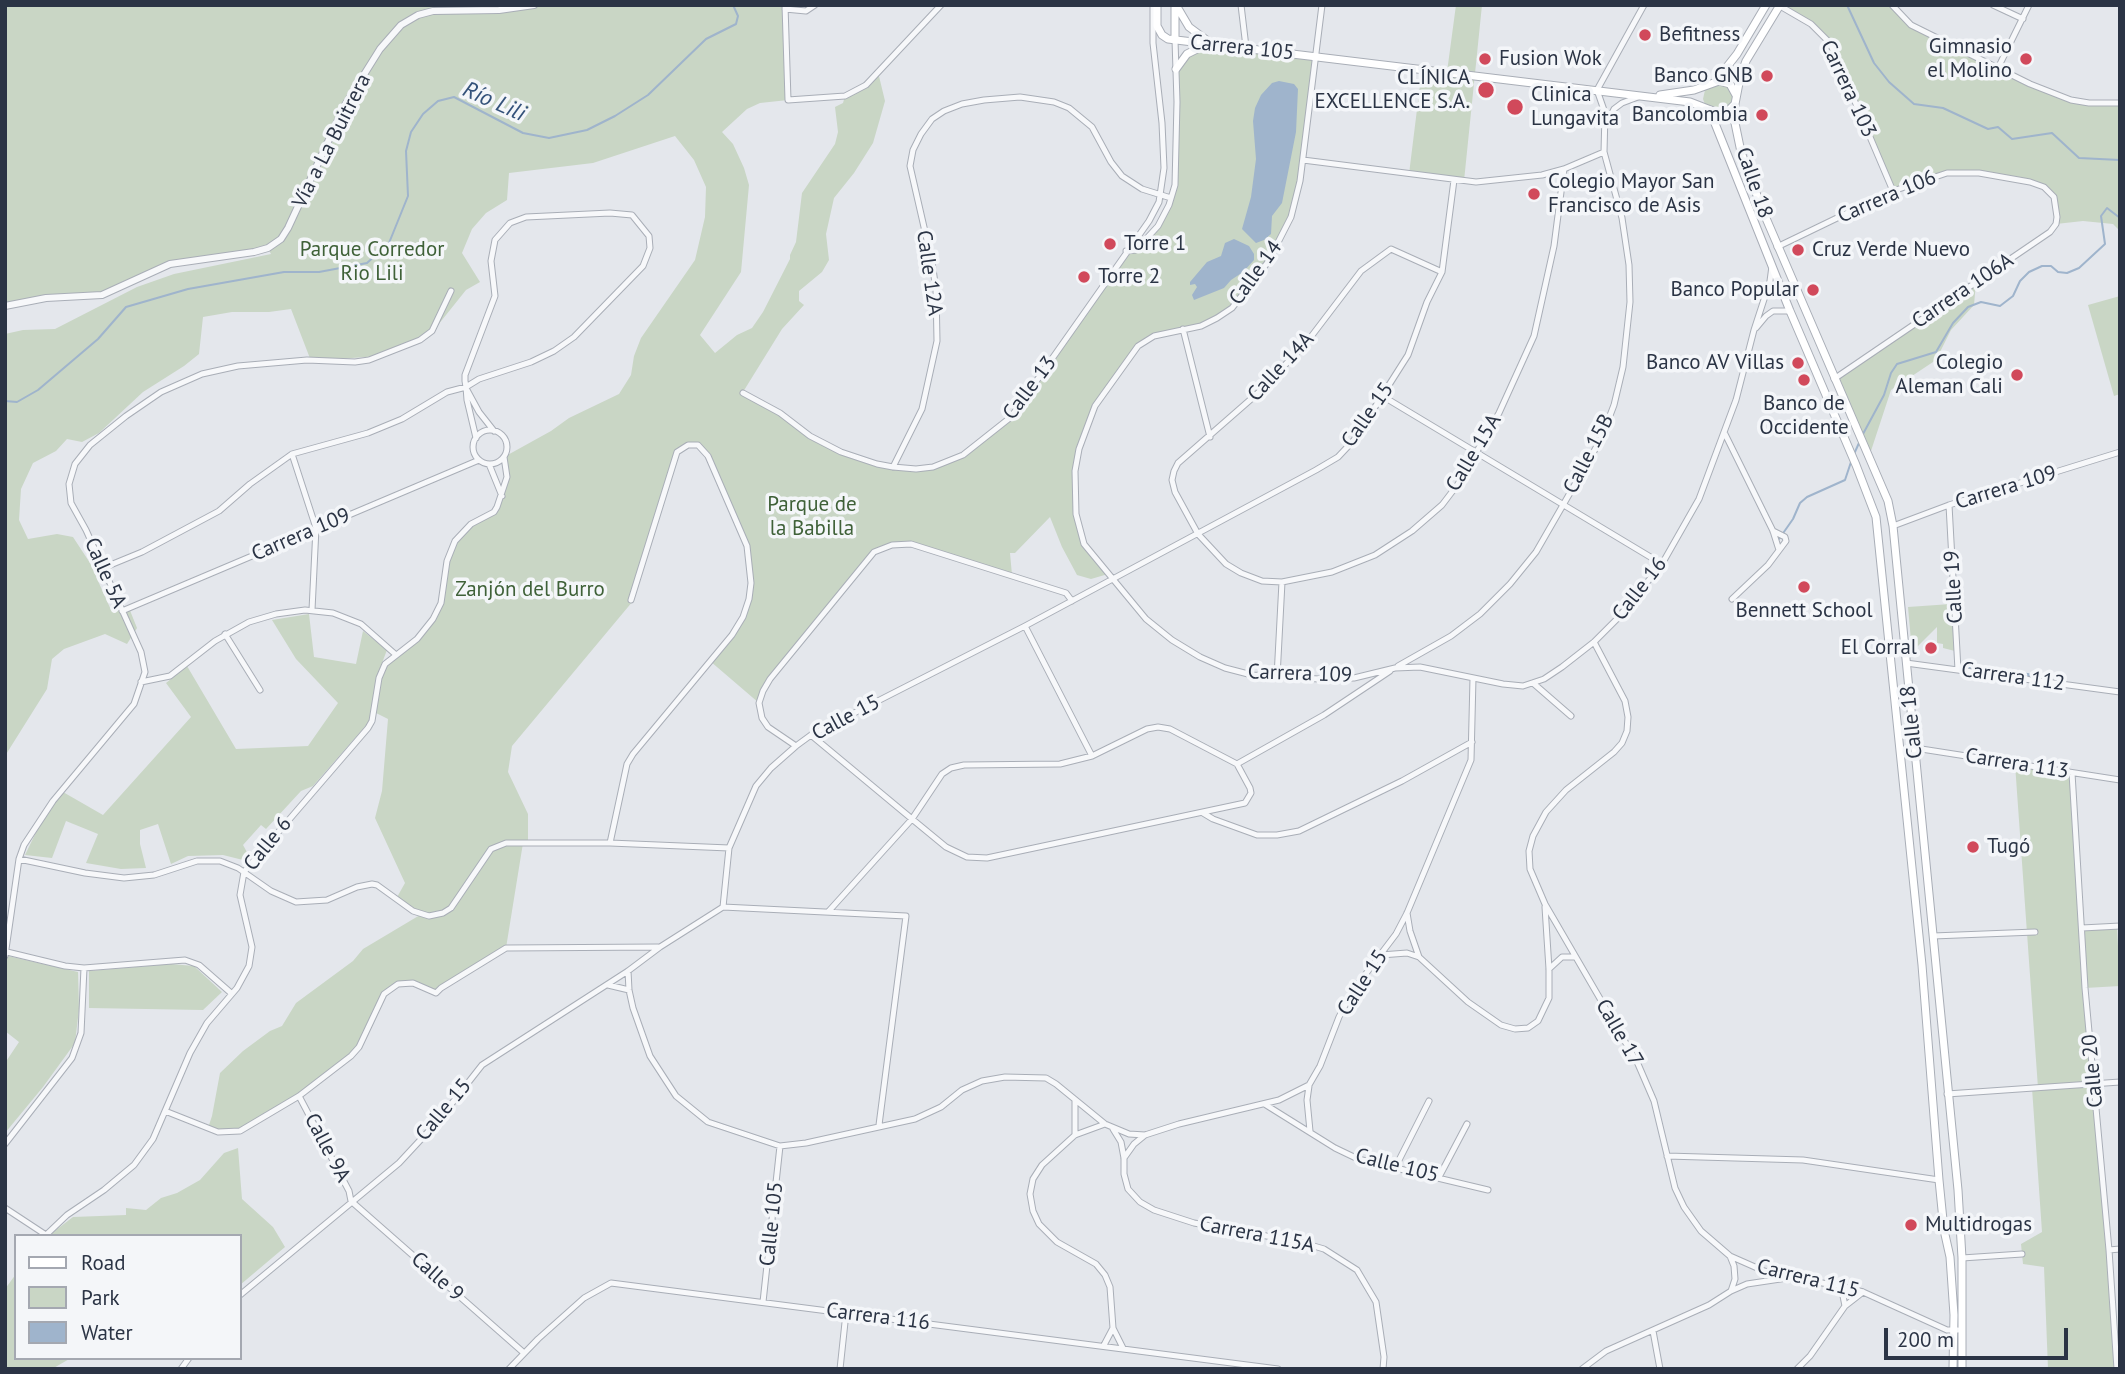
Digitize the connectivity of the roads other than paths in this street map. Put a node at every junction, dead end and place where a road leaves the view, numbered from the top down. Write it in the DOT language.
graph roads {
  1 [pos="534,5"];
  2 [pos="815,5"];
  3 [pos="941,5"];
  4 [pos="1154,5"];
  5 [pos="1175,5"];
  6 [pos="1241,5"];
  7 [pos="1322,5"];
  8 [pos="1644,5"];
  9 [pos="1766,5"];
  10 [pos="1780,5"];
  11 [pos="1892,5"];
  12 [pos="1993,5"];
  13 [pos="2029,5"];
  14 [pos="785,7"];
  15 [pos="2023,19"];
  16 [pos="1175,40"];
  17 [pos="1212,43"];
  18 [pos="1246,47"];
  19 [pos="1317,56"];
  20 [pos="1998,68"];
  21 [pos="1176,69"];
  22 [pos="1713,82"];
  23 [pos="1597,90"];
  24 [pos="1642,96"];
  25 [pos="1735,101"];
  26 [pos="2120,103"];
  27 [pos="1708,109"];
  28 [pos="1605,126"];
  29 [pos="1604,152"];
  30 [pos="1303,160"];
  31 [pos="1564,169"];
  32 [pos="1454,180"];
  33 [pos="1893,191"];
  34 [pos="1161,195"];
  35 [pos="1171,198"];
  36 [pos="2056,224"];
  37 [pos="1777,247"];
  38 [pos="1126,251"];
  39 [pos="1772,267"];
  40 [pos="1442,272"];
  41 [pos="451,291"];
  42 [pos="5,306"];
  43 [pos="1790,311"];
  44 [pos="1183,329"];
  45 [pos="1754,330"];
  46 [pos="1834,379"];
  47 [pos="466,387"];
  48 [pos="743,393"];
  49 [pos="1384,397"];
  50 [pos="495,431"];
  51 [pos="1725,434"];
  52 [pos="1210,437"];
  53 [pos="476,438"];
  54 [pos="2120,452"];
  55 [pos="1475,453"];
  56 [pos="292,454"];
  57 [pos="504,457"];
  58 [pos="479,460"];
  59 [pos="489,464"];
  60 [pos="893,467"];
  61 [pos="502,496"];
  62 [pos="1563,504"];
  63 [pos="1949,505"];
  64 [pos="1893,526"];
  65 [pos="316,528"];
  66 [pos="1774,531"];
  67 [pos="1198,534"];
  68 [pos="1778,545"];
  69 [pos="1662,564"];
  70 [pos="103,568"];
  71 [pos="1111,579"];
  72 [pos="1282,582"];
  73 [pos="1732,599"];
  74 [pos="631,600"];
  75 [pos="1072,600"];
  76 [pos="122,611"];
  77 [pos="312,611"];
  78 [pos="1025,626"];
  79 [pos="225,634"];
  80 [pos="1594,642"];
  81 [pos="395,654"];
  82 [pos="1906,663"];
  83 [pos="1395,668"];
  84 [pos="1958,670"];
  85 [pos="1278,677"];
  86 [pos="1473,678"];
  87 [pos="141,681"];
  88 [pos="1533,683"];
  89 [pos="260,690"];
  90 [pos="2120,692"];
  91 [pos="1571,716"];
  92 [pos="811,735"];
  93 [pos="1472,742"];
  94 [pos="796,746"];
  95 [pos="1915,748"];
  96 [pos="1092,756"];
  97 [pos="1237,764"];
  98 [pos="2072,773"];
  99 [pos="2120,780"];
  100 [pos="1203,813"];
  101 [pos="912,819"];
  102 [pos="610,843"];
  103 [pos="729,848"];
  104 [pos="19,859"];
  105 [pos="244,872"];
  106 [pos="1545,904"];
  107 [pos="723,907"];
  108 [pos="828,912"];
  109 [pos="1407,913"];
  110 [pos="2120,926"];
  111 [pos="2082,928"];
  112 [pos="2035,932"];
  113 [pos="1933,936"];
  114 [pos="660,947"];
  115 [pos="6,954"];
  116 [pos="1380,955"];
  117 [pos="1419,957"];
  118 [pos="1575,957"];
  119 [pos="84,968"];
  120 [pos="1549,969"];
  121 [pos="628,971"];
  122 [pos="606,985"];
  123 [pos="629,989"];
  124 [pos="231,993"];
  125 [pos="2120,1082"];
  126 [pos="2095,1084"];
  127 [pos="1309,1085"];
  128 [pos="1947,1094"];
  129 [pos="299,1096"];
  130 [pos="1074,1100"];
  131 [pos="1429,1101"];
  132 [pos="1266,1105"];
  133 [pos="165,1111"];
  134 [pos="1105,1124"];
  135 [pos="1467,1124"];
  136 [pos="879,1125"];
  137 [pos="1113,1129"];
  138 [pos="1310,1131"];
  139 [pos="1075,1135"];
  140 [pos="1145,1135"];
  141 [pos="5,1144"];
  142 [pos="780,1146"];
  143 [pos="1667,1156"];
  144 [pos="1124,1158"];
  145 [pos="1395,1168"];
  146 [pos="1439,1177"];
  147 [pos="1939,1180"];
  148 [pos="1488,1190"];
  149 [pos="351,1201"];
  150 [pos="5,1208"];
  151 [pos="44,1234"];
  152 [pos="47,1234"];
  153 [pos="2120,1249"];
  154 [pos="2109,1250"];
  155 [pos="2022,1254"];
  156 [pos="1730,1256"];
  157 [pos="1962,1258"];
  158 [pos="1791,1278"];
  159 [pos="1842,1286"];
  160 [pos="1731,1291"];
  161 [pos="1863,1292"];
  162 [pos="242,1293"];
  163 [pos="763,1302"];
  164 [pos="1845,1306"];
  165 [pos="846,1313"];
  166 [pos="1113,1328"];
  167 [pos="1954,1330"];
  168 [pos="1964,1330"];
  169 [pos="1653,1331"];
  170 [pos="1104,1345"];
  171 [pos="1123,1348"];
  172 [pos="523,1353"];
  173 [pos="511,1368"];
  174 [pos="840,1369"];
  175 [pos="1278,1369"];
  176 [pos="1383,1369"];
  177 [pos="1581,1369"];
  178 [pos="1660,1369"];
  179 [pos="1797,1369"];
  180 [pos="1952,1369"];
  181 [pos="1962,1369"];
  182 [pos="2117,1369"];
  1 -- 42 [label="street, Vía a La Buitrera"];
  2 -- 14 [label="street"];
  3 -- 14 [label="street"];
  4 -- 16 [label="main road"];
  4 -- 34 [label="street, Calle 13"];
  5 -- 16 [label="main road, Calle 13"];
  5 -- 17 [label="main road"];
  6 -- 18 [label="street"];
  7 -- 19 [label="street, Calle 14"];
  8 -- 23 [label="street"];
  9 -- 22 [label="main road"];
  10 -- 25 [label="main road"];
  10 -- 33 [label="street, Carrera 103"];
  11 -- 20 [label="street"];
  12 -- 15 [label="street"];
  13 -- 15 [label="street"];
  15 -- 20 [label="street"];
  16 -- 17 [label="main road, Carrera 105"];
  16 -- 21 [label="street, Calle 13"];
  17 -- 18 [label="main road, Carrera 105"];
  17 -- 21 [label="main road"];
  18 -- 19 [label="main road, Carrera 105"];
  19 -- 23 [label="main road, Carrera 105"];
  19 -- 30 [label="street, Calle 14"];
  20 -- 26 [label="street"];
  21 -- 35 [label="street, Calle 13"];
  22 -- 24 [label="main road, Carrera 105"];
  22 -- 25 [label="main road"];
  22 -- 27 [label="main road"];
  23 -- 24 [label="main road, Carrera 105"];
  23 -- 28 [label="street, Calle 15B"];
  24 -- 27 [label="main road, Carrera 105"];
  24 -- 28 [label="street"];
  25 -- 27 [label="main road"];
  25 -- 37 [label="main road, Calle 18"];
  27 -- 39 [label="main road, Calle 18"];
  28 -- 29 [label="street, Calle 15B"];
  29 -- 31 [label="street"];
  29 -- 62 [label="street, Calle 15B"];
  30 -- 32 [label="street"];
  30 -- 44 [label="street, Calle 14"];
  31 -- 32 [label="street"];
  31 -- 55 [label="street, Calle 15A"];
  32 -- 40 [label="street, Calle 15"];
  33 -- 36 [label="street, Carrera 106"];
  33 -- 37 [label="street, Carrera 106"];
  34 -- 35 [label="street"];
  34 -- 38 [label="street, Calle 13"];
  34 -- 60 [label="street, Calle 12A"];
  35 -- 38 [label="street, Calle 13"];
  36 -- 46 [label="street, Carrera 106A"];
  37 -- 46 [label="main road, Calle 18"];
  38 -- 60 [label="street, Calle 13"];
  39 -- 43 [label="main road, Calle 18"];
  39 -- 45 [label="street, Calle 16"];
  40 -- 49 [label="street, Calle 15"];
  40 -- 52 [label="street, Calle 14A"];
  41 -- 70 [label="street, Calle 5A"];
  43 -- 45 [label="street"];
  43 -- 147 [label="main road, Calle 18"];
  44 -- 52 [label="street"];
  44 -- 71 [label="street, Calle 14"];
  45 -- 51 [label="street, Calle 16"];
  46 -- 64 [label="main road, Calle 18"];
  47 -- 47 [label="street"];
  47 -- 50 [label="street"];
  47 -- 53 [label="street"];
  47 -- 56 [label="street"];
  48 -- 60 [label="street"];
  49 -- 55 [label="street"];
  49 -- 67 [label="street, Calle 15"];
  50 -- 53 [label="street"];
  50 -- 57 [label="street"];
  51 -- 66 [label="street"];
  51 -- 69 [label="street, Calle 16"];
  52 -- 67 [label="street, Calle 14A"];
  53 -- 58 [label="street"];
  54 -- 63 [label="street, Carrera 109"];
  55 -- 62 [label="street"];
  55 -- 72 [label="street, Calle 15A"];
  56 -- 65 [label="street"];
  56 -- 70 [label="street"];
  57 -- 59 [label="street"];
  57 -- 61 [label="street"];
  58 -- 59 [label="street"];
  58 -- 65 [label="street, Carrera 109"];
  59 -- 61 [label="street"];
  61 -- 81 [label="street, Calle 6"];
  62 -- 69 [label="street"];
  62 -- 83 [label="street, Calle 15B"];
  63 -- 64 [label="street, Carrera 109"];
  63 -- 84 [label="street, Calle 19"];
  64 -- 82 [label="main road, Calle 18"];
  65 -- 76 [label="street, Carrera 109"];
  65 -- 77 [label="street"];
  66 -- 68 [label="street"];
  66 -- 68 [label="street"];
  67 -- 71 [label="street, Calle 15"];
  67 -- 72 [label="street, Calle 15A"];
  68 -- 73 [label="street"];
  69 -- 80 [label="street, Calle 16"];
  70 -- 76 [label="street, Calle 5A"];
  71 -- 75 [label="street, Calle 15"];
  71 -- 85 [label="street, Carrera 109"];
  72 -- 85 [label="street"];
  74 -- 102 [label="street"];
  75 -- 78 [label="street, Calle 15"];
  75 -- 94 [label="street"];
  76 -- 87 [label="street, Calle 5A"];
  77 -- 79 [label="street"];
  77 -- 81 [label="street"];
  78 -- 92 [label="street, Calle 15"];
  78 -- 96 [label="street"];
  79 -- 87 [label="street"];
  79 -- 89 [label="street"];
  80 -- 88 [label="street, Calle 16"];
  80 -- 106 [label="street, Calle 17"];
  81 -- 105 [label="street, Calle 6"];
  82 -- 84 [label="street, Carrera 112"];
  82 -- 95 [label="main road, Calle 18"];
  83 -- 85 [label="street, Carrera 109"];
  83 -- 86 [label="street, Calle 16"];
  83 -- 97 [label="street"];
  84 -- 90 [label="street, Carrera 112"];
  86 -- 88 [label="street, Calle 16"];
  86 -- 93 [label="street, Calle 15"];
  87 -- 104 [label="street"];
  88 -- 91 [label="street"];
  92 -- 94 [label="street, Calle 15"];
  92 -- 101 [label="street"];
  93 -- 100 [label="street"];
  93 -- 109 [label="street, Calle 15"];
  94 -- 103 [label="street, Calle 15"];
  95 -- 98 [label="street, Carrera 113"];
  95 -- 113 [label="main road, Calle 18"];
  96 -- 97 [label="street"];
  96 -- 101 [label="street"];
  97 -- 100 [label="street"];
  98 -- 99 [label="street, Carrera 113"];
  98 -- 111 [label="street, Calle 20"];
  100 -- 101 [label="street"];
  101 -- 108 [label="street"];
  102 -- 103 [label="street"];
  102 -- 105 [label="street"];
  103 -- 107 [label="street, Calle 15"];
  104 -- 105 [label="street"];
  104 -- 115 [label="street"];
  105 -- 124 [label="street, Calle 6"];
  106 -- 118 [label="street, Calle 17"];
  106 -- 120 [label="street"];
  107 -- 108 [label="street"];
  107 -- 114 [label="street, Calle 15"];
  108 -- 136 [label="street"];
  109 -- 116 [label="street, Calle 15"];
  109 -- 117 [label="street"];
  110 -- 111 [label="street"];
  111 -- 126 [label="street, Calle 20"];
  112 -- 113 [label="street"];
  113 -- 128 [label="main road, Calle 18"];
  114 -- 121 [label="street, Calle 15"];
  114 -- 129 [label="street"];
  115 -- 119 [label="street"];
  116 -- 117 [label="street"];
  116 -- 127 [label="street, Calle 15"];
  117 -- 120 [label="street"];
  118 -- 120 [label="street"];
  118 -- 143 [label="street, Calle 17"];
  119 -- 124 [label="street"];
  119 -- 141 [label="street"];
  121 -- 122 [label="street, Calle 15"];
  121 -- 123 [label="street"];
  122 -- 123 [label="street"];
  122 -- 149 [label="street, Calle 15"];
  123 -- 142 [label="street"];
  124 -- 133 [label="street, Calle 6"];
  125 -- 126 [label="street"];
  126 -- 128 [label="street"];
  126 -- 154 [label="street, Calle 20"];
  127 -- 132 [label="street"];
  127 -- 138 [label="street"];
  128 -- 157 [label="main road, Calle 18"];
  129 -- 133 [label="street"];
  129 -- 149 [label="street, Calle 9A"];
  130 -- 134 [label="street"];
  130 -- 136 [label="street"];
  130 -- 139 [label="street"];
  131 -- 145 [label="street"];
  132 -- 138 [label="street, Calle 105"];
  132 -- 140 [label="street"];
  133 -- 152 [label="street, Calle 6"];
  134 -- 137 [label="street"];
  134 -- 139 [label="street"];
  135 -- 146 [label="street"];
  136 -- 142 [label="street"];
  137 -- 140 [label="street"];
  137 -- 144 [label="street, Carrera 115A"];
  138 -- 145 [label="street, Calle 105"];
  139 -- 166 [label="street"];
  140 -- 144 [label="street"];
  142 -- 163 [label="street, Calle 105"];
  143 -- 147 [label="street"];
  143 -- 156 [label="street, Calle 17"];
  144 -- 176 [label="street, Carrera 115A"];
  145 -- 146 [label="street, Calle 105"];
  146 -- 148 [label="street, Calle 105"];
  147 -- 167 [label="main road, Calle 18"];
  149 -- 162 [label="street, Calle 15"];
  149 -- 172 [label="street, Calle 9"];
  150 -- 151 [label="street"];
  153 -- 154 [label="street"];
  154 -- 182 [label="street, Calle 20"];
  155 -- 157 [label="street"];
  156 -- 158 [label="street, Carrera 115"];
  156 -- 160 [label="street"];
  157 -- 168 [label="main road, Calle 18"];
  158 -- 159 [label="street, Carrera 115"];
  158 -- 160 [label="street"];
  159 -- 161 [label="street, Carrera 115"];
  159 -- 164 [label="street"];
  160 -- 169 [label="street"];
  161 -- 164 [label="street"];
  161 -- 167 [label="street, Carrera 115"];
  163 -- 165 [label="street, Carrera 116"];
  163 -- 172 [label="street, Carrera 116"];
  164 -- 179 [label="street"];
  165 -- 170 [label="street, Carrera 116"];
  165 -- 174 [label="street"];
  166 -- 170 [label="street"];
  166 -- 171 [label="street"];
  167 -- 168 [label="street, Carrera 115"];
  167 -- 180 [label="main road, Calle 18"];
  168 -- 181 [label="main road, Calle 18"];
  169 -- 177 [label="street"];
  169 -- 178 [label="street"];
  170 -- 171 [label="street, Carrera 116"];
  171 -- 175 [label="street, Carrera 116"];
  172 -- 173 [label="street, Carrera 116"];
}
